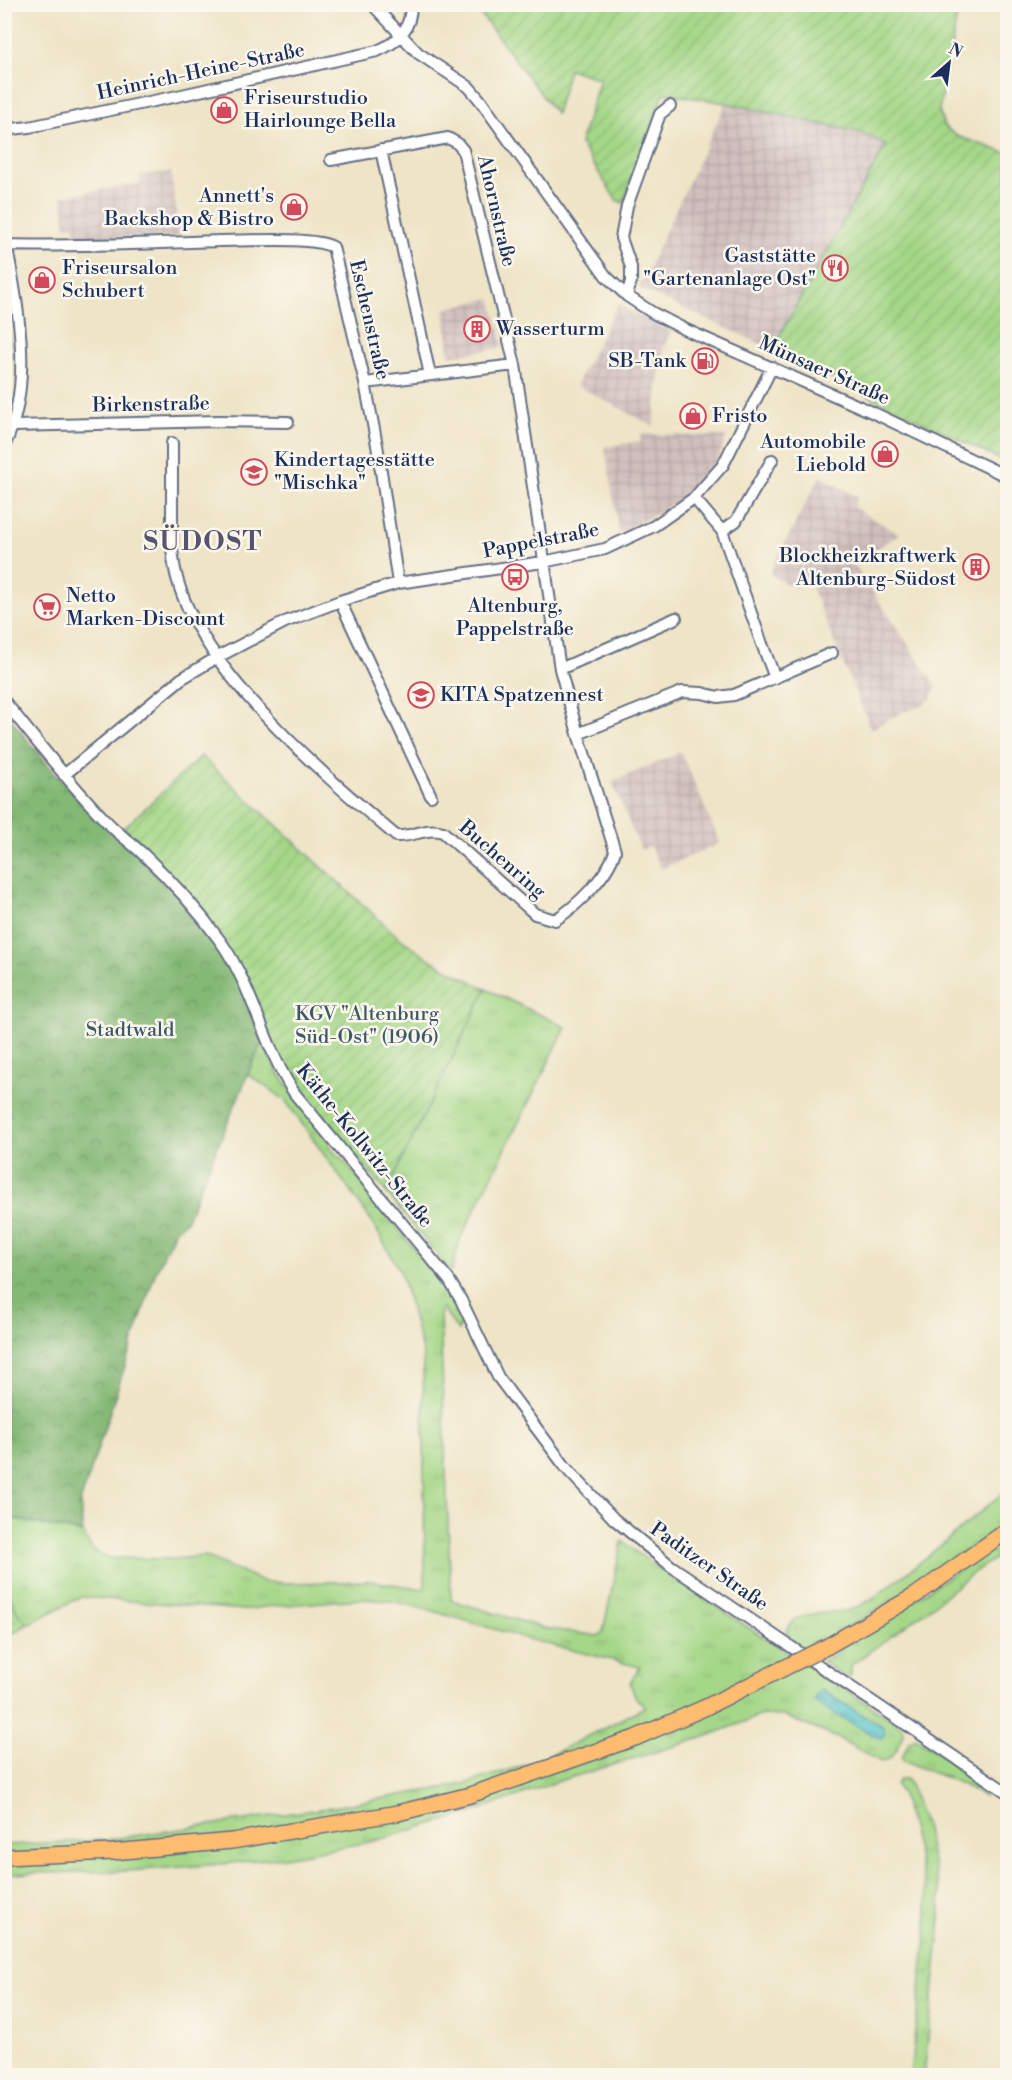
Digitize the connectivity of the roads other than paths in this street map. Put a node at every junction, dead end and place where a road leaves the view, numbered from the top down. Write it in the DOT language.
graph roads {
  1 [pos="372,4"];
  2 [pos="411,4"];
  3 [pos="401,37"];
  4 [pos="670,106"];
  5 [pos="4,130"];
  6 [pos="381,150"];
  7 [pos="331,160"];
  8 [pos="4,231"];
  9 [pos="7,245"];
  10 [pos="627,296"];
  11 [pos="515,365"];
  12 [pos="772,367"];
  13 [pos="430,375"];
  14 [pos="365,383"];
  15 [pos="288,422"];
  16 [pos="14,426"];
  17 [pos="172,443"];
  18 [pos="4,446"];
  19 [pos="772,460"];
  20 [pos="1008,477"];
  21 [pos="694,498"];
  22 [pos="722,531"];
  23 [pos="543,562"];
  24 [pos="398,583"];
  25 [pos="340,601"];
  26 [pos="676,618"];
  27 [pos="832,653"];
  28 [pos="216,658"];
  29 [pos="560,669"];
  30 [pos="776,678"];
  31 [pos="4,701"];
  32 [pos="578,734"];
  33 [pos="64,775"];
  34 [pos="431,796"];
  35 [pos="461,1300"];
  36 [pos="1008,1530"];
  37 [pos="1008,1793"];
  38 [pos="4,1857"];
  1 -- 3 [label="street, Münsaer Straße"];
  2 -- 3 [label="street"];
  3 -- 5 [label="street, Heinrich-Heine-Straße"];
  3 -- 10 [label="street, Münsaer Straße"];
  4 -- 10 [label="street"];
  6 -- 7 [label="street, Ahornstraße"];
  6 -- 11 [label="street, Ahornstraße"];
  6 -- 13 [label="street"];
  8 -- 9 [label="street"];
  9 -- 14 [label="street, Eschenstraße"];
  9 -- 16 [label="street"];
  10 -- 12 [label="street, Münsaer Straße"];
  11 -- 13 [label="street"];
  11 -- 23 [label="street, Ahornstraße"];
  12 -- 20 [label="street, Münsaer Straße"];
  12 -- 21 [label="street, Pappelstraße"];
  13 -- 14 [label="street"];
  14 -- 24 [label="street, Eschenstraße"];
  15 -- 16 [label="street, Birkenstraße"];
  16 -- 18 [label="street"];
  17 -- 28 [label="street, Birkenstraße"];
  19 -- 22 [label="street"];
  21 -- 22 [label="street"];
  21 -- 23 [label="street, Pappelstraße"];
  22 -- 30 [label="street"];
  23 -- 24 [label="street, Pappelstraße"];
  23 -- 29 [label="street, Buchenring"];
  24 -- 25 [label="street, Pappelstraße"];
  25 -- 28 [label="street, Pappelstraße"];
  25 -- 34 [label="street"];
  26 -- 29 [label="street"];
  27 -- 30 [label="street"];
  28 -- 32 [label="street, Buchenring"];
  28 -- 33 [label="street, Pappelstraße"];
  29 -- 32 [label="street, Buchenring"];
  30 -- 32 [label="street"];
  31 -- 33 [label="street, Käthe-Kollwitz-Straße"];
  33 -- 35 [label="street, Käthe-Kollwitz-Straße"];
  35 -- 37 [label="street, Paditzer Straße"];
  36 -- 38 [label="highway, bridge"];
}
